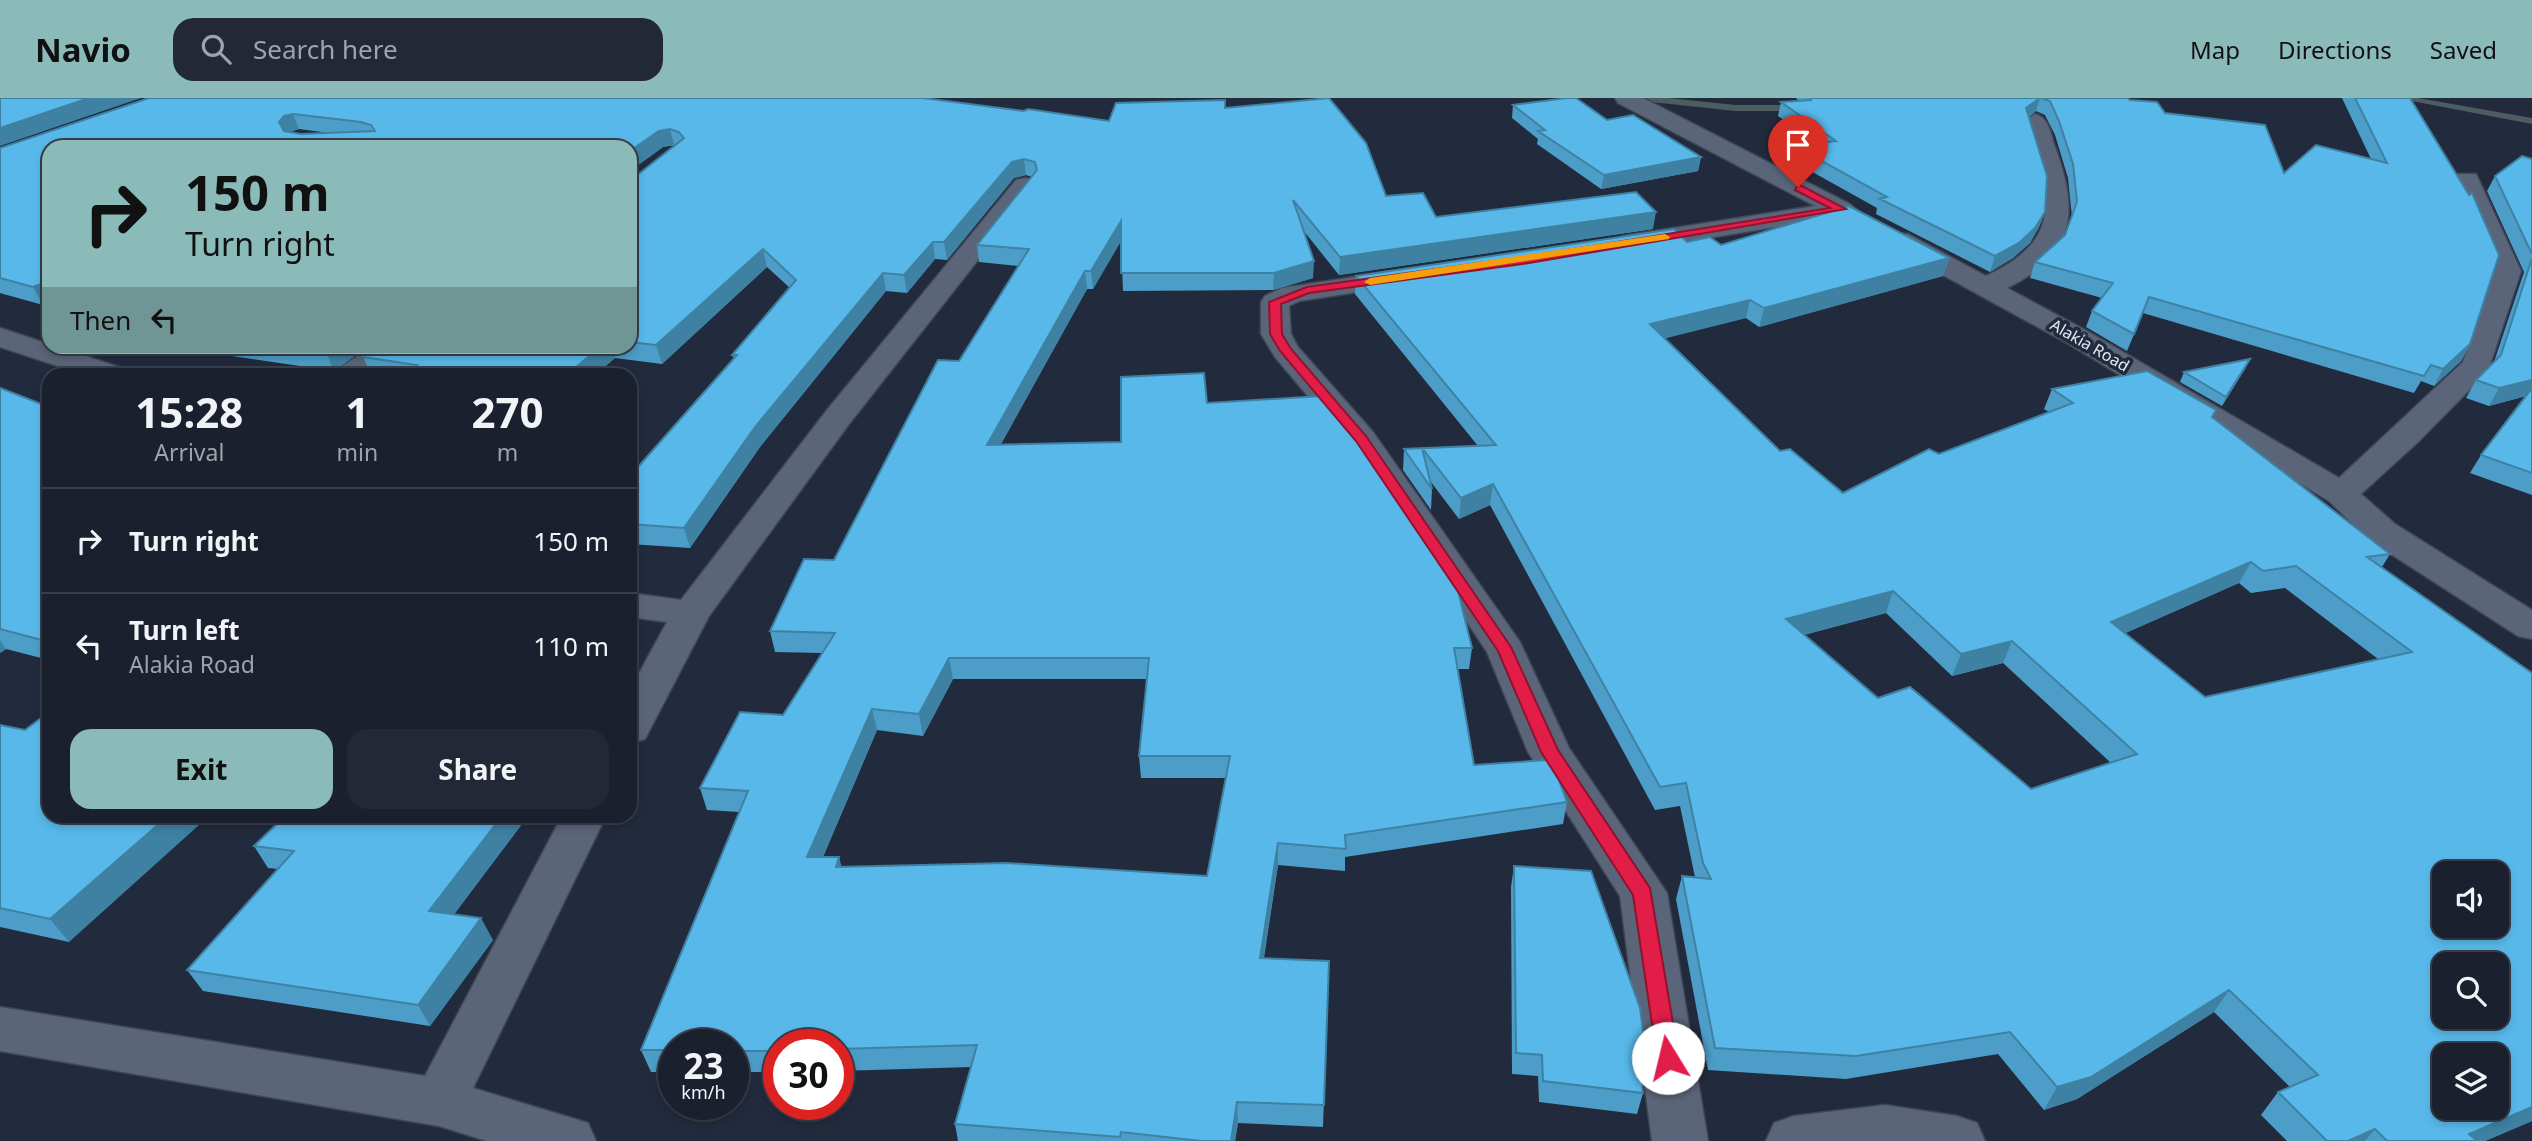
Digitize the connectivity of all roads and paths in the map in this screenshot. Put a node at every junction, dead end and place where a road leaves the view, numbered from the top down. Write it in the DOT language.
graph roads {
  1 [pos="1633,102"];
  2 [pos="2035,121"];
  3 [pos="2467,179"];
  4 [pos="1025,186"];
  5 [pos="1841,209"];
  6 [pos="1596,248"];
  7 [pos="1435,273"];
  8 [pos="1989,286"];
  9 [pos="0,337"];
  10 [pos="42,351"];
  11 [pos="50,354"];
  12 [pos="111,354"];
  13 [pos="381,354"];
  14 [pos="92,368"];
  15 [pos="100,368"];
  16 [pos="359,368"];
  17 [pos="2341,494"];
  18 [pos="637,606"];
  19 [pos="691,613"];
  20 [pos="2532,627"];
  21 [pos="637,716"];
  22 [pos="580,823"];
  23 [pos="0,1029"];
  24 [pos="439,1102"];
  25 [pos="568,1141"];
  26 [pos="1680,1141"];
  27 [pos="1794,1141"];
  28 [pos="1956,1141"];
  1 -- 5 [label="street, Alakia Road"];
  2 -- 8 [label="street"];
  3 -- 17 [label="street"];
  4 -- 19 [label="street"];
  5 -- 6 [label="street"];
  5 -- 8 [label="street, Alakia Road"];
  7 -- 26 [label="street"];
  8 -- 17 [label="street, Alakia Road"];
  9 -- 10 [label="street"];
  11 -- 14 [label="street"];
  12 -- 15 [label="street"];
  13 -- 16 [label="street"];
  17 -- 20 [label="street, Alakia Road"];
  18 -- 19 [label="street"];
  19 -- 21 [label="street"];
  22 -- 24 [label="street"];
  23 -- 24 [label="street"];
  24 -- 25 [label="street"];
  27 -- 28 [label="street"];
}
